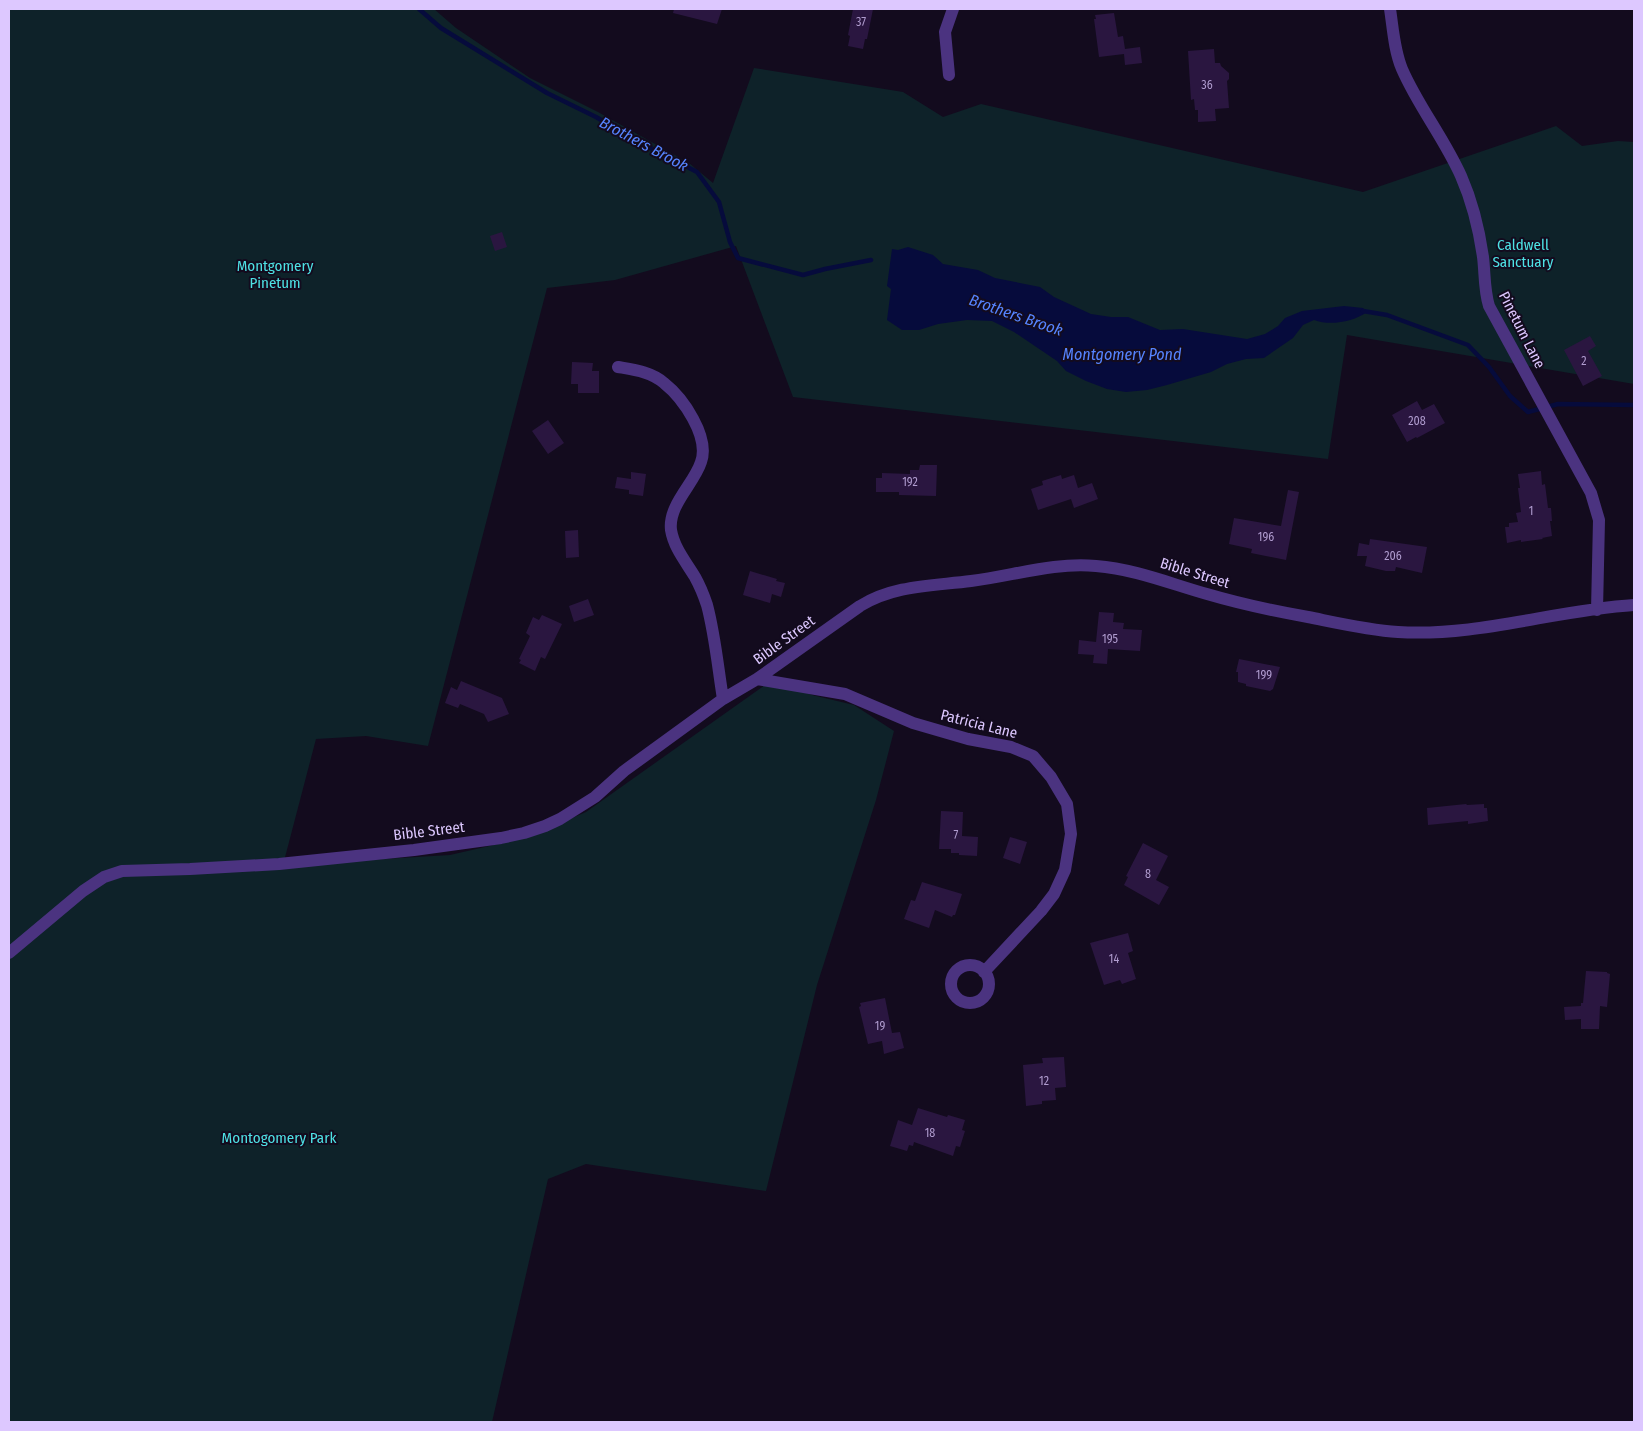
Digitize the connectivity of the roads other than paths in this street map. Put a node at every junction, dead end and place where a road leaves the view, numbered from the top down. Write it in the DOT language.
graph roads {
  1 [pos="953,9"];
  2 [pos="1390,9"];
  3 [pos="949,75"];
  4 [pos="618,367"];
  5 [pos="1634,605"];
  6 [pos="1597,610"];
  7 [pos="757,679"];
  8 [pos="723,699"];
  9 [pos="9,953"];
  10 [pos="984,972"];
  1 -- 3 [label="street"];
  2 -- 6 [label="street, Pinetum Lane"];
  4 -- 8 [label="street"];
  5 -- 6 [label="street, Bible Street"];
  6 -- 7 [label="street, Bible Street"];
  7 -- 8 [label="street, Bible Street"];
  7 -- 10 [label="street, Patricia Lane"];
  8 -- 9 [label="street, Bible Street"];
}
